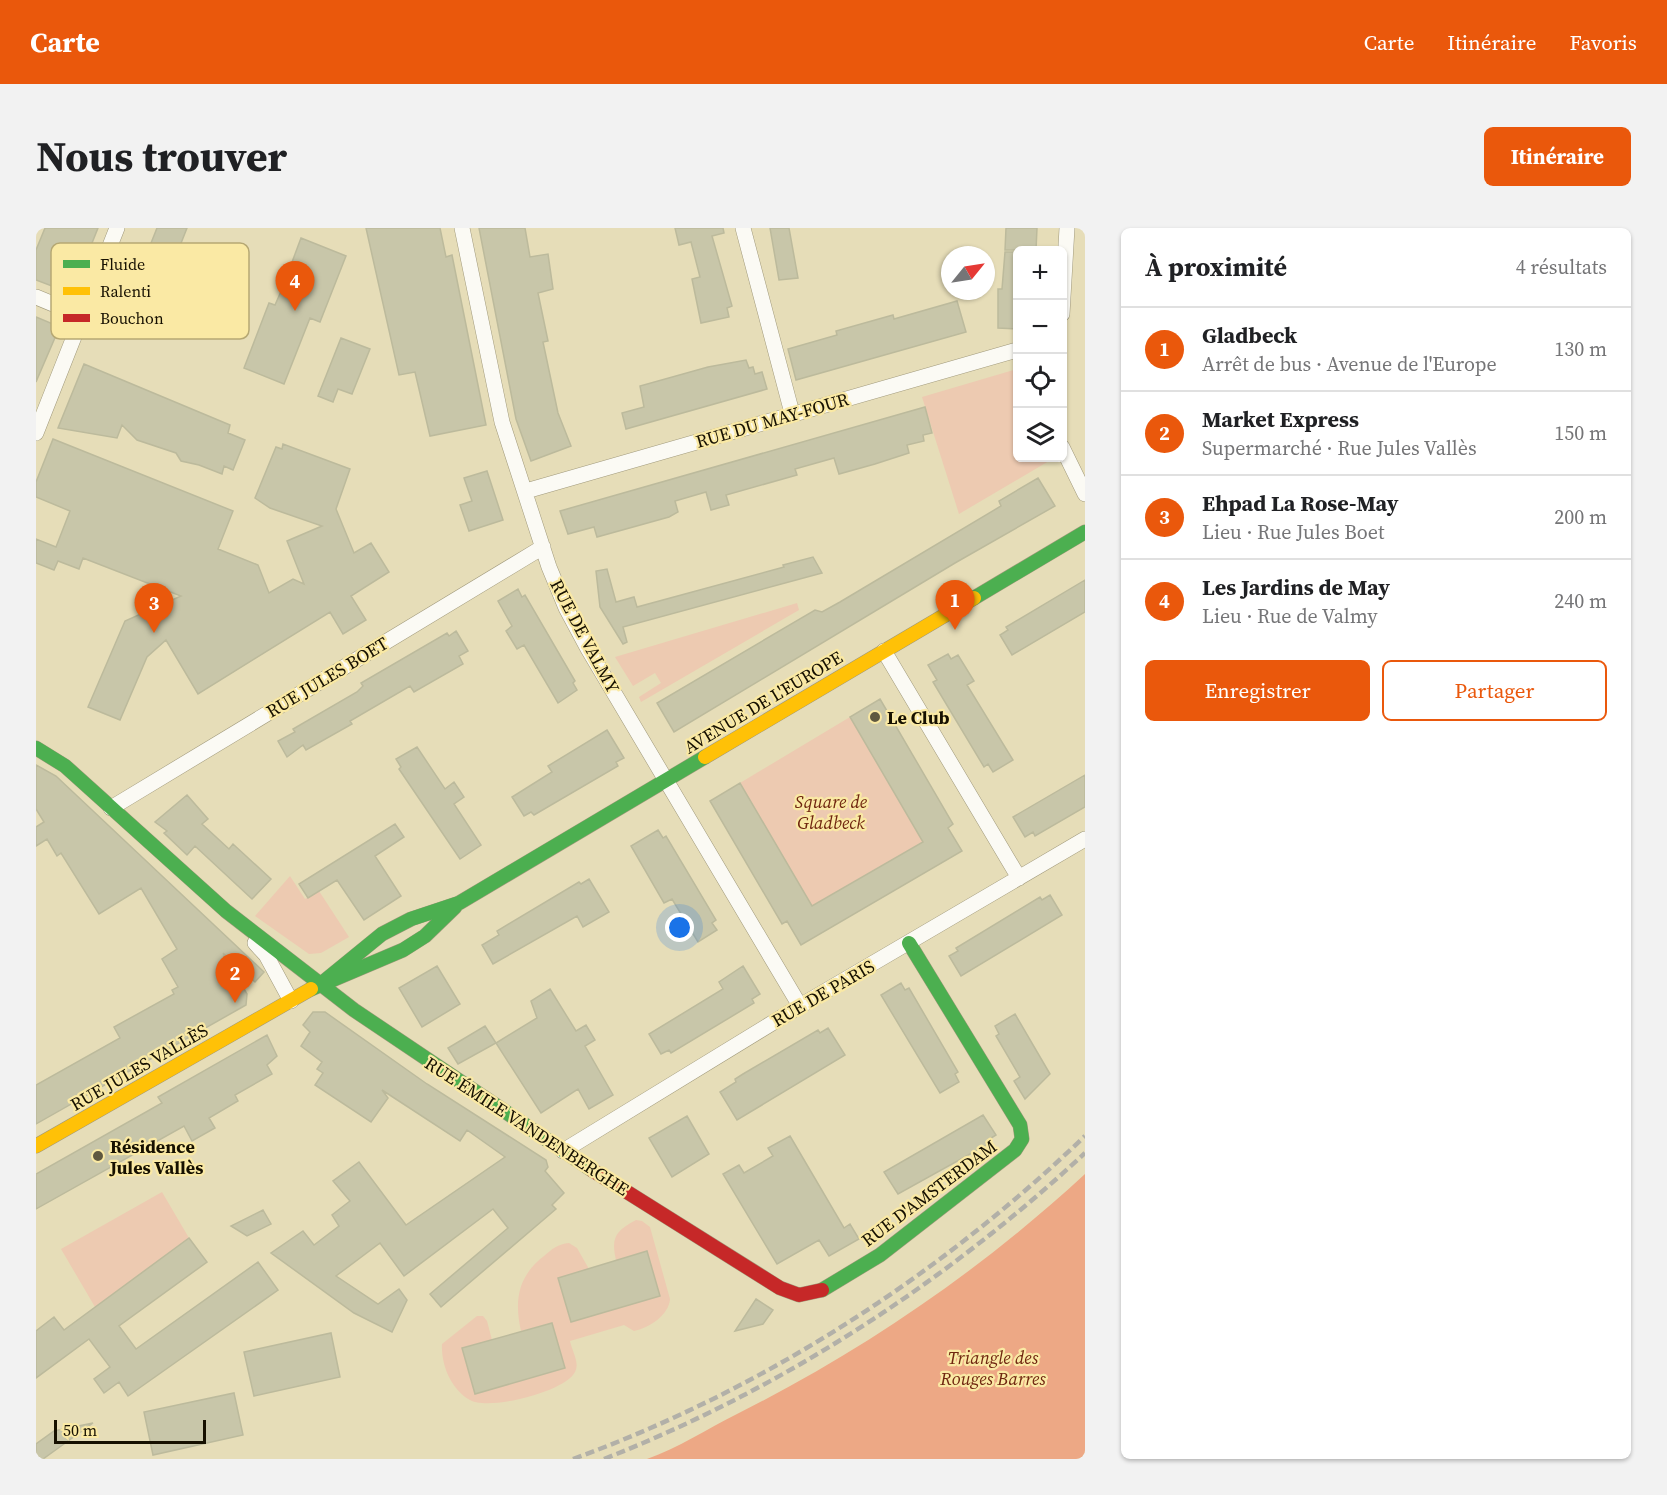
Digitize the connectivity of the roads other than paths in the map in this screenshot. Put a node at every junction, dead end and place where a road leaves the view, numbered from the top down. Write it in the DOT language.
graph roads {
  1 [pos="117,228"];
  2 [pos="462,228"];
  3 [pos="743,228"];
  4 [pos="1066,228"];
  5 [pos="111,243"];
  6 [pos="36,297"];
  7 [pos="1063,300"];
  8 [pos="51,303"];
  9 [pos="73,339"];
  10 [pos="1013,351"];
  11 [pos="792,413"];
  12 [pos="36,433"];
  13 [pos="1067,457"];
  14 [pos="526,491"];
  15 [pos="1085,494"];
  16 [pos="1085,532"];
  17 [pos="543,547"];
  18 [pos="884,651"];
  19 [pos="36,748"];
  20 [pos="666,780"];
  21 [pos="111,808"];
  22 [pos="1085,838"];
  23 [pos="1018,878"];
  24 [pos="459,903"];
  25 [pos="226,912"];
  26 [pos="909,943"];
  27 [pos="322,983"];
  28 [pos="291,1001"];
  29 [pos="800,1006"];
  30 [pos="36,1146"];
  31 [pos="563,1151"];
  32 [pos="843,1278"];
  1 -- 5 [label="street"];
  2 -- 14 [label="street, RUE DE VALMY"];
  3 -- 11 [label="street"];
  4 -- 7 [label="street"];
  6 -- 8 [label="street"];
  9 -- 12 [label="street"];
  10 -- 11 [label="street, RUE DU MAY-FOUR"];
  11 -- 14 [label="street, RUE DU MAY-FOUR"];
  13 -- 15 [label="street"];
  14 -- 17 [label="street, RUE DE VALMY"];
  16 -- 18 [label="street, AVENUE DE L'EUROPE"];
  17 -- 20 [label="street, RUE DE VALMY"];
  17 -- 21 [label="street, RUE JULES BOET"];
  18 -- 20 [label="street, AVENUE DE L'EUROPE"];
  18 -- 23 [label="street"];
  19 -- 21 [label="street, RUE ÉMILE VANDENBERGHE"];
  20 -- 24 [label="street, AVENUE DE L'EUROPE"];
  20 -- 29 [label="street, RUE DE VALMY"];
  21 -- 25 [label="street, RUE ÉMILE VANDENBERGHE"];
  22 -- 23 [label="street, RUE DE PARIS"];
  23 -- 26 [label="street, RUE DE PARIS"];
  24 -- 27 [label="street, AVENUE DE L'EUROPE"];
  24 -- 27 [label="street, AVENUE DE L'EUROPE"];
  25 -- 27 [label="street, RUE ÉMILE VANDENBERGHE"];
  25 -- 28 [label="street, RUE ÉMILE VANDENBERGHE"];
  26 -- 29 [label="street, RUE DE PARIS"];
  26 -- 32 [label="street, RUE D'AMSTERDAM"];
  27 -- 28 [label="street, RUE JULES VALLÈS"];
  27 -- 31 [label="street, RUE ÉMILE VANDENBERGHE"];
  28 -- 30 [label="street, RUE JULES VALLÈS"];
  29 -- 31 [label="street, RUE DE PARIS"];
  31 -- 32 [label="street, RUE ÉMILE VANDENBERGHE"];
}
